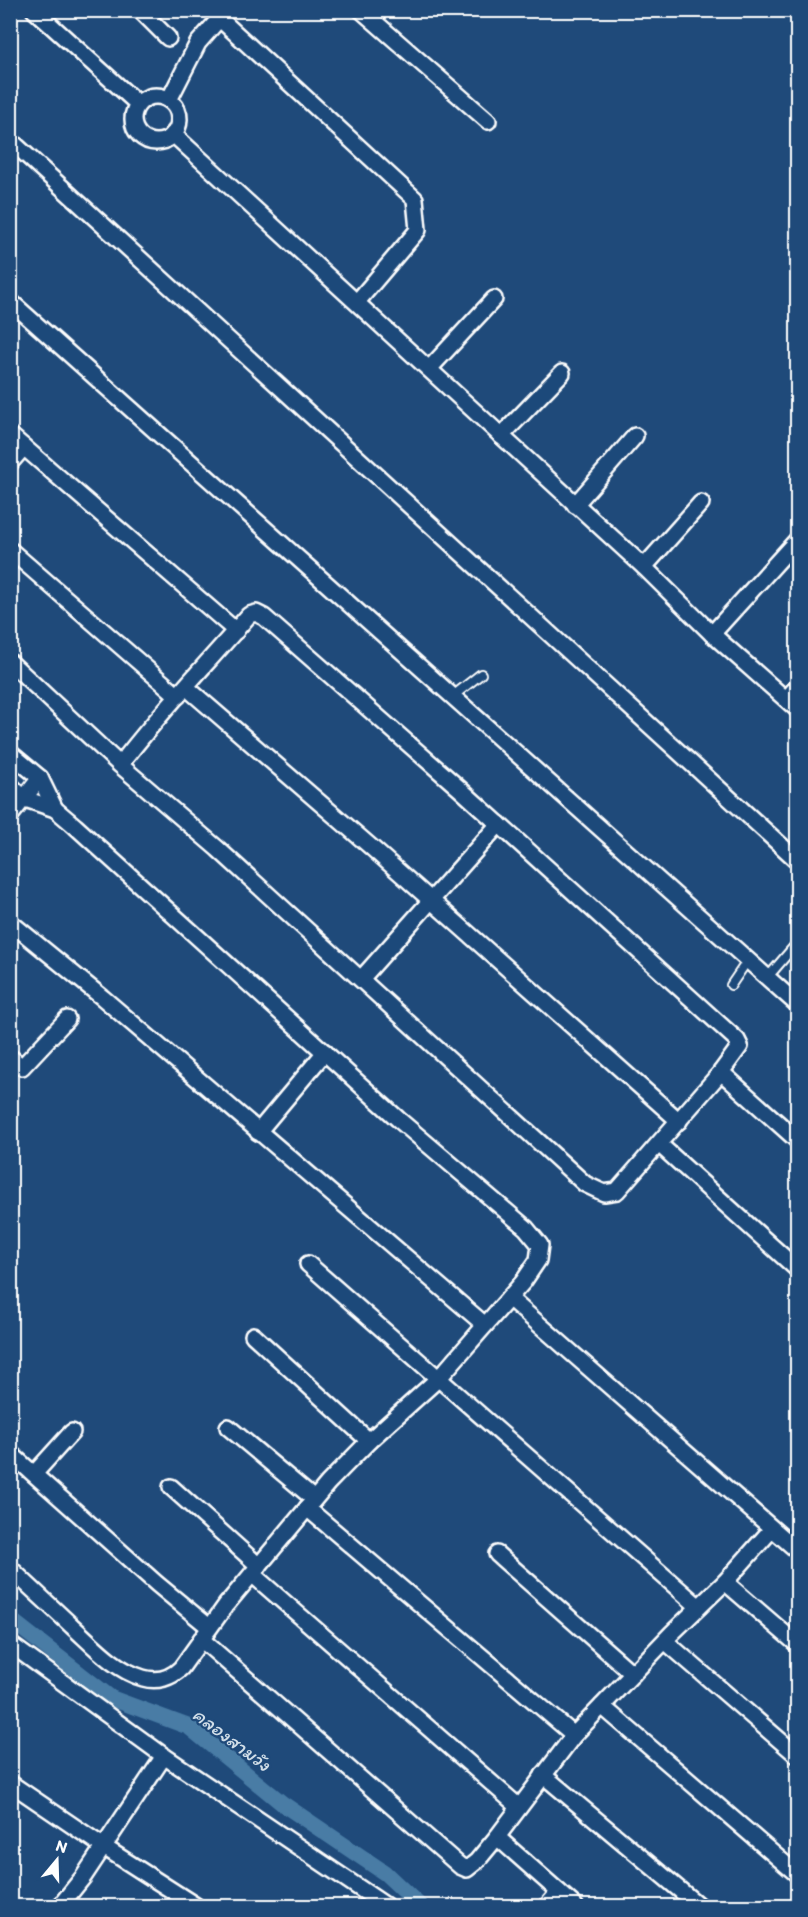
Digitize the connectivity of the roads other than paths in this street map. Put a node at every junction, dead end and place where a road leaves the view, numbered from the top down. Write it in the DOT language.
graph roads {
  1 [pos="34,10"];
  2 [pos="140,10"];
  3 [pos="362,10"];
  4 [pos="223,14"];
  5 [pos="168,38"];
  6 [pos="169,100"];
  7 [pos="138,104"];
  8 [pos="488,121"];
  9 [pos="173,134"];
  10 [pos="10,140"];
  11 [pos="494,299"];
  12 [pos="10,301"];
  13 [pos="357,302"];
  14 [pos="429,369"];
  15 [pos="562,373"];
  16 [pos="10,435"];
  17 [pos="501,436"];
  18 [pos="635,436"];
  19 [pos="24,447"];
  20 [pos="10,463"];
  21 [pos="701,503"];
  22 [pos="575,505"];
  23 [pos="798,539"];
  24 [pos="10,550"];
  25 [pos="644,567"];
  26 [pos="236,631"];
  27 [pos="712,634"];
  28 [pos="10,662"];
  29 [pos="481,674"];
  30 [pos="798,686"];
  31 [pos="182,692"];
  32 [pos="453,696"];
  33 [pos="786,699"];
  34 [pos="798,710"];
  35 [pos="10,753"];
  36 [pos="120,765"];
  37 [pos="40,778"];
  38 [pos="10,785"];
  39 [pos="25,799"];
  40 [pos="55,809"];
  41 [pos="10,816"];
  42 [pos="498,824"];
  43 [pos="798,861"];
  44 [pos="430,900"];
  45 [pos="10,922"];
  46 [pos="798,942"];
  47 [pos="748,960"];
  48 [pos="767,978"];
  49 [pos="361,979"];
  50 [pos="731,985"];
  51 [pos="798,1005"];
  52 [pos="67,1018"];
  53 [pos="325,1052"];
  54 [pos="10,1057"];
  55 [pos="721,1072"];
  56 [pos="679,1121"];
  57 [pos="258,1132"];
  58 [pos="798,1141"];
  59 [pos="658,1144"];
  60 [pos="308,1264"];
  61 [pos="798,1270"];
  62 [pos="509,1298"];
  63 [pos="485,1326"];
  64 [pos="253,1335"];
  65 [pos="440,1378"];
  66 [pos="228,1427"];
  67 [pos="72,1432"];
  68 [pos="369,1441"];
  69 [pos="10,1453"];
  70 [pos="34,1474"];
  71 [pos="171,1487"];
  72 [pos="311,1504"];
  73 [pos="772,1529"];
  74 [pos="798,1551"];
  75 [pos="497,1554"];
  76 [pos="10,1568"];
  77 [pos="255,1570"];
  78 [pos="725,1582"];
  79 [pos="699,1607"];
  80 [pos="205,1633"];
  81 [pos="665,1641"];
  82 [pos="10,1644"];
  83 [pos="798,1645"];
  84 [pos="633,1674"];
  85 [pos="602,1706"];
  86 [pos="574,1735"];
  87 [pos="164,1756"];
  88 [pos="798,1756"];
  89 [pos="543,1775"];
  90 [pos="10,1783"];
  91 [pos="519,1807"];
  92 [pos="496,1837"];
  93 [pos="104,1847"];
  94 [pos="798,1875"];
  95 [pos="559,1892"];
  96 [pos="60,1906"];
  97 [pos="196,1906"];
  98 [pos="386,1906"];
  99 [pos="547,1906"];
  100 [pos="575,1906"];
  101 [pos="699,1906"];
  1 -- 7 [label="street"];
  2 -- 5 [label="street"];
  3 -- 8 [label="street"];
  4 -- 6 [label="street"];
  4 -- 13 [label="street"];
  6 -- 7 [label="street"];
  6 -- 9 [label="street"];
  7 -- 9 [label="street"];
  9 -- 13 [label="street"];
  10 -- 43 [label="street"];
  11 -- 14 [label="street"];
  12 -- 32 [label="street"];
  13 -- 14 [label="street"];
  14 -- 17 [label="street"];
  15 -- 17 [label="street"];
  16 -- 19 [label="street"];
  17 -- 22 [label="street"];
  18 -- 22 [label="street"];
  19 -- 20 [label="street"];
  19 -- 26 [label="street"];
  21 -- 25 [label="street"];
  22 -- 25 [label="street"];
  23 -- 27 [label="street"];
  24 -- 31 [label="street"];
  25 -- 27 [label="street"];
  26 -- 31 [label="street"];
  26 -- 42 [label="street"];
  27 -- 33 [label="street"];
  28 -- 36 [label="street"];
  29 -- 32 [label="lane"];
  30 -- 33 [label="street"];
  31 -- 36 [label="street"];
  31 -- 44 [label="street"];
  32 -- 47 [label="street"];
  33 -- 34 [label="street"];
  35 -- 37 [label="street"];
  36 -- 49 [label="street"];
  37 -- 39 [label="street"];
  37 -- 40 [label="street"];
  38 -- 39 [label="street"];
  39 -- 40 [label="street"];
  39 -- 41 [label="street"];
  40 -- 53 [label="street"];
  42 -- 44 [label="street"];
  42 -- 55 [label="street"];
  44 -- 49 [label="street"];
  44 -- 56 [label="street"];
  45 -- 57 [label="street"];
  46 -- 48 [label="lane"];
  47 -- 48 [label="street"];
  47 -- 50 [label="lane"];
  48 -- 51 [label="street"];
  49 -- 59 [label="street"];
  52 -- 54 [label="street"];
  53 -- 57 [label="street"];
  53 -- 62 [label="street"];
  55 -- 56 [label="street"];
  55 -- 58 [label="street"];
  56 -- 59 [label="street"];
  57 -- 63 [label="street"];
  59 -- 61 [label="street"];
  60 -- 65 [label="street"];
  62 -- 63 [label="street"];
  62 -- 73 [label="street"];
  63 -- 65 [label="street"];
  64 -- 68 [label="street"];
  65 -- 68 [label="street"];
  65 -- 79 [label="street"];
  66 -- 72 [label="street"];
  67 -- 70 [label="street"];
  68 -- 72 [label="street"];
  69 -- 70 [label="street"];
  70 -- 80 [label="street"];
  71 -- 77 [label="street"];
  72 -- 77 [label="street"];
  72 -- 86 [label="street"];
  73 -- 74 [label="street"];
  73 -- 78 [label="street"];
  75 -- 84 [label="street"];
  76 -- 80 [label="street"];
  77 -- 80 [label="street"];
  77 -- 91 [label="street"];
  78 -- 79 [label="street"];
  78 -- 83 [label="street"];
  79 -- 81 [label="street"];
  80 -- 92 [label="street"];
  81 -- 84 [label="street"];
  81 -- 88 [label="street"];
  82 -- 87 [label="street"];
  84 -- 85 [label="street"];
  85 -- 86 [label="street"];
  85 -- 94 [label="street"];
  86 -- 89 [label="street"];
  87 -- 93 [label="street"];
  87 -- 98 [label="street"];
  89 -- 91 [label="street"];
  89 -- 101 [label="street"];
  90 -- 93 [label="street"];
  91 -- 92 [label="street"];
  92 -- 95 [label="street"];
  93 -- 96 [label="street"];
  93 -- 97 [label="street"];
  95 -- 99 [label="street"];
  95 -- 100 [label="street"];
}
